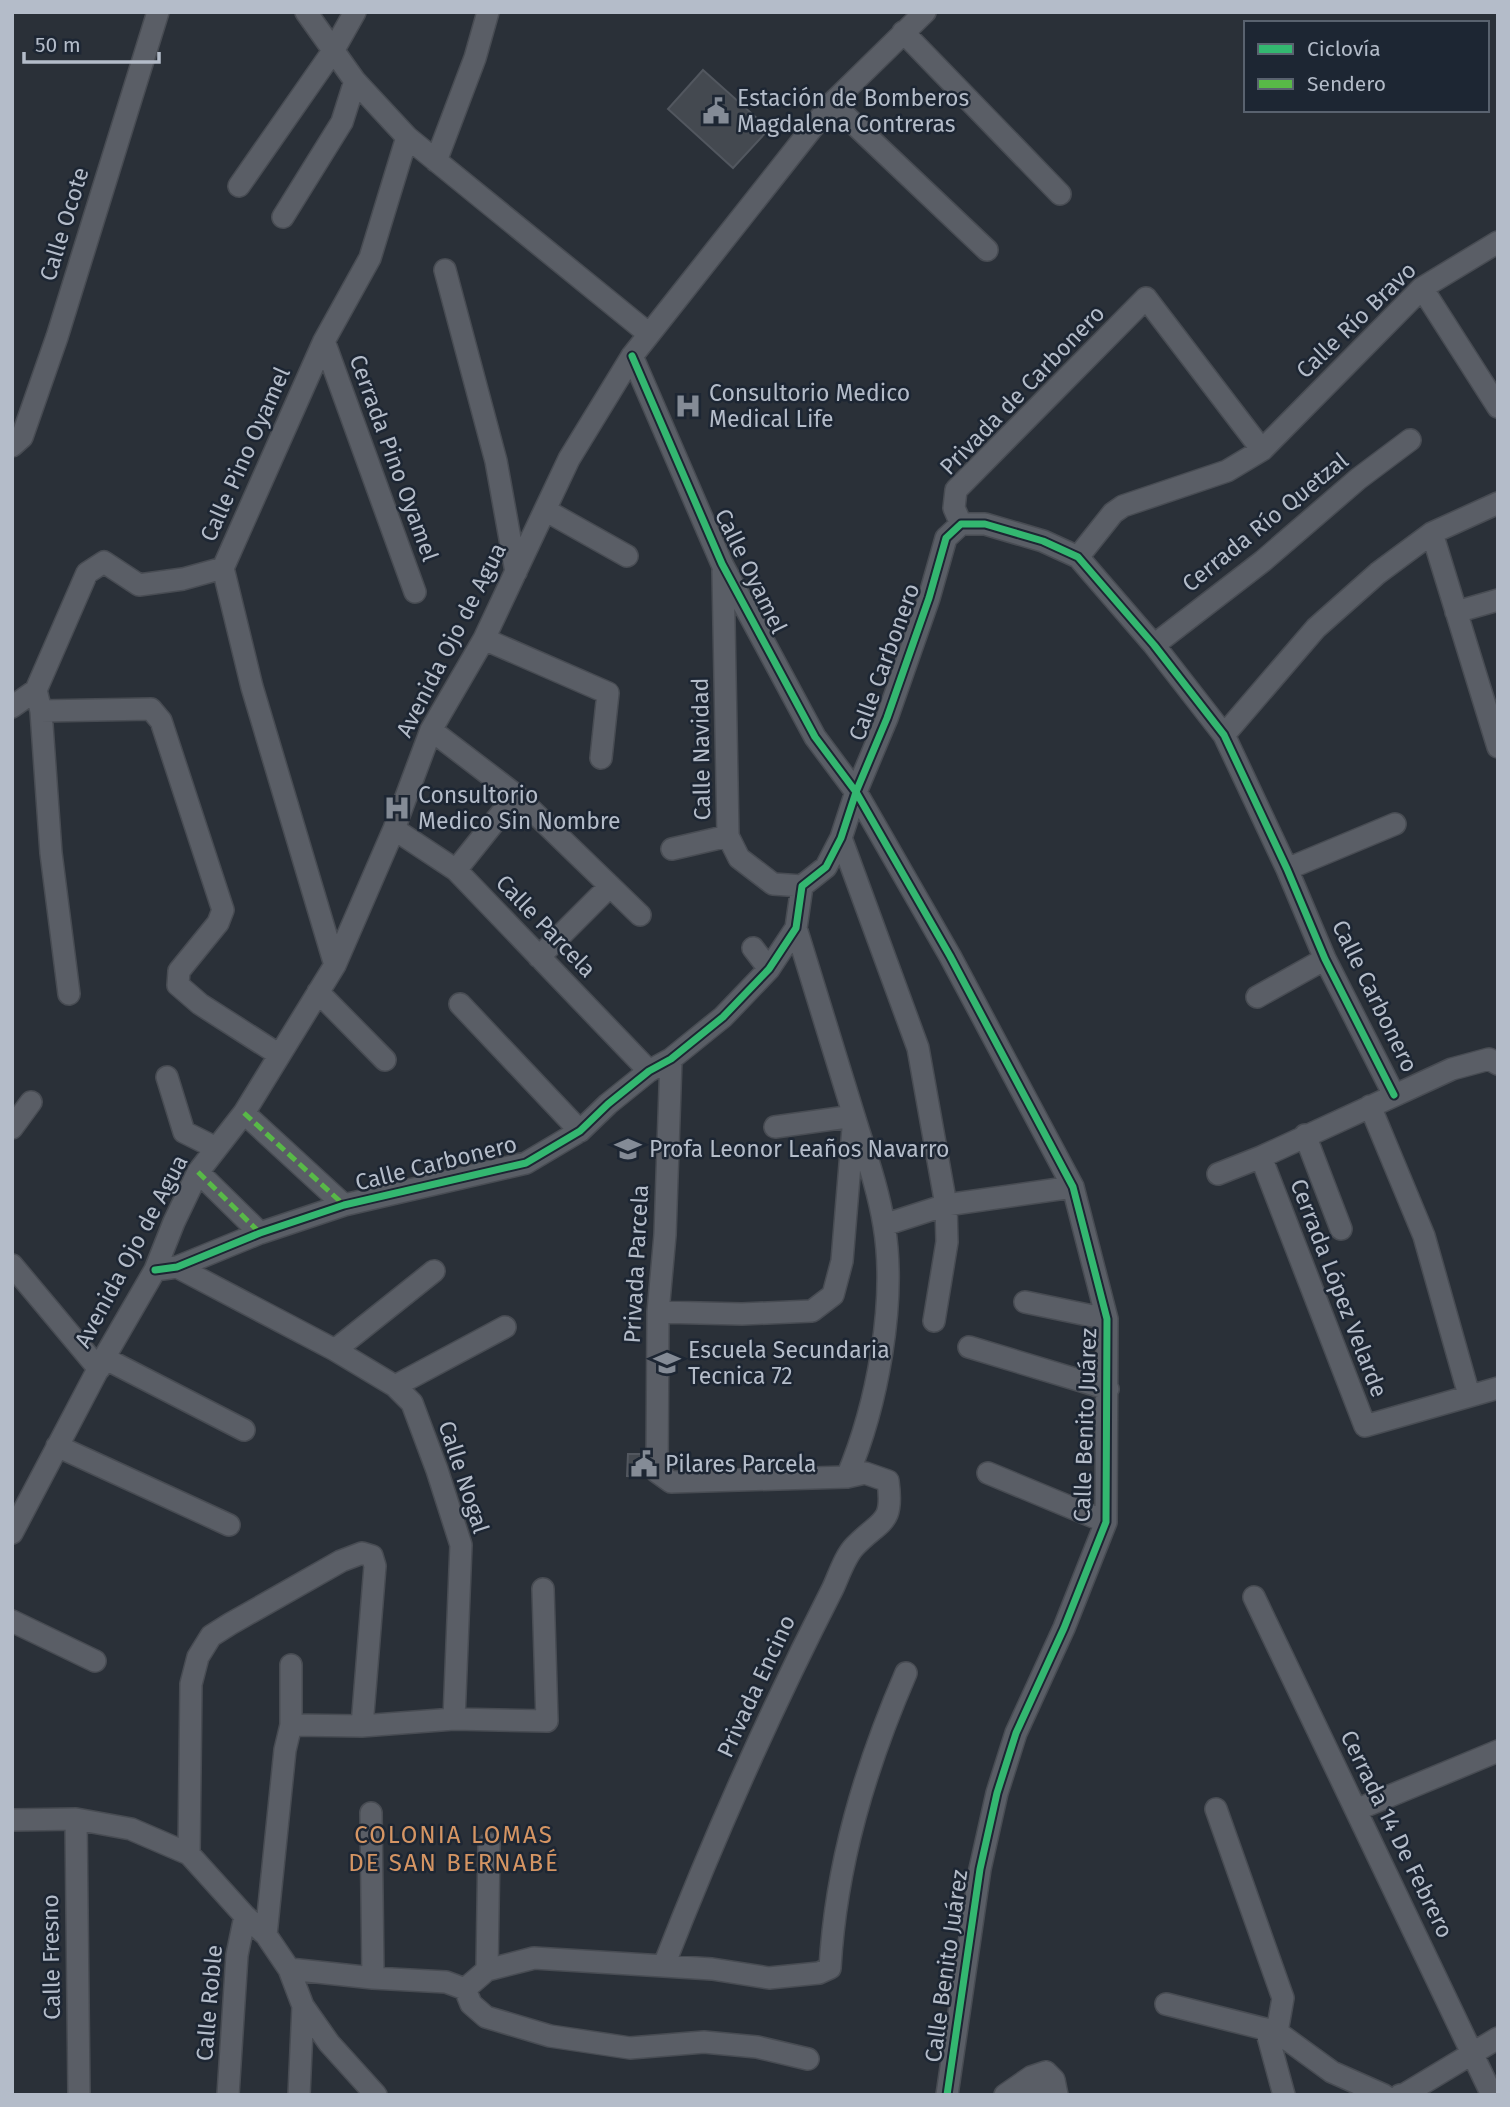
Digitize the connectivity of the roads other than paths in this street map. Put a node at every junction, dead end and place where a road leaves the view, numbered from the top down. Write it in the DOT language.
graph roads {
  1 [pos="158,12"];
  2 [pos="306,12"];
  3 [pos="355,12"];
  4 [pos="488,12"];
  5 [pos="925,12"];
  6 [pos="903,32"];
  7 [pos="333,51"];
  8 [pos="355,81"];
  9 [pos="832,103"];
  10 [pos="407,137"];
  11 [pos="436,161"];
  12 [pos="239,186"];
  13 [pos="1060,194"];
  14 [pos="283,216"];
  15 [pos="1498,242"];
  16 [pos="987,250"];
  17 [pos="445,270"];
  18 [pos="1422,288"];
  19 [pos="649,334"];
  20 [pos="324,341"];
  21 [pos="632,356"];
  22 [pos="1498,407"];
  23 [pos="1410,440"];
  24 [pos="12,446"];
  25 [pos="1262,450"];
  26 [pos="1498,503"];
  27 [pos="545,510"];
  28 [pos="961,524"];
  29 [pos="1432,533"];
  30 [pos="627,556"];
  31 [pos="1078,557"];
  32 [pos="722,564"];
  33 [pos="223,568"];
  34 [pos="516,572"];
  35 [pos="415,593"];
  36 [pos="1498,600"];
  37 [pos="1456,612"];
  38 [pos="484,639"];
  39 [pos="1154,645"];
  40 [pos="39,700"];
  41 [pos="12,708"];
  42 [pos="431,730"];
  43 [pos="1224,735"];
  44 [pos="1498,747"];
  45 [pos="601,758"];
  46 [pos="856,792"];
  47 [pos="516,795"];
  48 [pos="1395,824"];
  49 [pos="394,829"];
  50 [pos="728,836"];
  51 [pos="841,838"];
  52 [pos="672,849"];
  53 [pos="1287,869"];
  54 [pos="456,870"];
  55 [pos="610,886"];
  56 [pos="803,886"];
  57 [pos="640,915"];
  58 [pos="796,929"];
  59 [pos="753,948"];
  60 [pos="539,957"];
  61 [pos="1325,959"];
  62 [pos="335,965"];
  63 [pos="769,969"];
  64 [pos="318,992"];
  65 [pos="69,994"];
  66 [pos="1257,997"];
  67 [pos="460,1004"];
  68 [pos="278,1054"];
  69 [pos="671,1059"];
  70 [pos="385,1060"];
  71 [pos="1498,1064"];
  72 [pos="649,1072"];
  73 [pos="167,1077"];
  74 [pos="1394,1095"];
  75 [pos="31,1101"];
  76 [pos="1370,1106"];
  77 [pos="244,1113"];
  78 [pos="854,1116"];
  79 [pos="775,1127"];
  80 [pos="12,1128"];
  81 [pos="580,1131"];
  82 [pos="1305,1135"];
  83 [pos="216,1148"];
  84 [pos="1261,1157"];
  85 [pos="198,1172"];
  86 [pos="1218,1174"];
  87 [pos="1073,1187"];
  88 [pos="344,1205"];
  89 [pos="946,1205"];
  90 [pos="884,1225"];
  91 [pos="1341,1229"];
  92 [pos="260,1233"];
  93 [pos="12,1265"];
  94 [pos="177,1267"];
  95 [pos="155,1270"];
  96 [pos="434,1271"];
  97 [pos="1025,1303"];
  98 [pos="658,1312"];
  99 [pos="1107,1319"];
  100 [pos="934,1321"];
  101 [pos="505,1327"];
  102 [pos="969,1348"];
  103 [pos="335,1350"];
  104 [pos="102,1363"];
  105 [pos="395,1386"];
  106 [pos="1498,1388"];
  107 [pos="1108,1389"];
  108 [pos="1469,1395"];
  109 [pos="244,1430"];
  110 [pos="57,1446"];
  111 [pos="988,1473"];
  112 [pos="847,1477"];
  113 [pos="1106,1522"];
  114 [pos="229,1525"];
  115 [pos="12,1533"];
  116 [pos="543,1589"];
  117 [pos="1254,1597"];
  118 [pos="12,1621"];
  119 [pos="95,1661"];
  120 [pos="291,1665"];
  121 [pos="906,1673"];
  122 [pos="454,1719"];
  123 [pos="292,1724"];
  124 [pos="362,1726"];
  125 [pos="1498,1751"];
  126 [pos="1216,1809"];
  127 [pos="1356,1810"];
  128 [pos="371,1813"];
  129 [pos="76,1819"];
  130 [pos="12,1821"];
  131 [pos="489,1844"];
  132 [pos="189,1854"];
  133 [pos="245,1916"];
  134 [pos="266,1935"];
  135 [pos="664,1965"];
  136 [pos="289,1969"];
  137 [pos="487,1970"];
  138 [pos="373,1978"];
  139 [pos="465,1989"];
  140 [pos="1166,2004"];
  141 [pos="303,2006"];
  142 [pos="1272,2031"];
  143 [pos="1498,2038"];
  144 [pos="1473,2053"];
  145 [pos="808,2059"];
  146 [pos="1046,2072"];
  147 [pos="79,2095"];
  148 [pos="228,2095"];
  149 [pos="299,2095"];
  150 [pos="376,2095"];
  151 [pos="947,2095"];
  152 [pos="1005,2095"];
  153 [pos="1035,2095"];
  154 [pos="1057,2095"];
  155 [pos="1284,2095"];
  156 [pos="1384,2095"];
  157 [pos="1400,2095"];
  158 [pos="1492,2095"];
  1 -- 24 [label="street, Calle Ocote"];
  2 -- 7 [label="street"];
  3 -- 7 [label="street"];
  4 -- 11 [label="street"];
  5 -- 6 [label="street, Avenida Ojo de Agua"];
  6 -- 9 [label="street, Avenida Ojo de Agua"];
  6 -- 13 [label="street"];
  7 -- 8 [label="street"];
  7 -- 12 [label="street"];
  8 -- 10 [label="street"];
  8 -- 14 [label="street"];
  9 -- 16 [label="street"];
  9 -- 19 [label="street, Avenida Ojo de Agua"];
  10 -- 11 [label="street"];
  10 -- 20 [label="street, Calle Pino Oyamel"];
  11 -- 19 [label="street"];
  15 -- 18 [label="street, Calle Río Bravo"];
  17 -- 34 [label="street"];
  18 -- 22 [label="street"];
  18 -- 25 [label="street, Calle Río Bravo"];
  19 -- 21 [label="street, Avenida Ojo de Agua"];
  20 -- 33 [label="street, Calle Pino Oyamel"];
  20 -- 35 [label="street, Cerrada Pino Oyamel"];
  21 -- 27 [label="street, Avenida Ojo de Agua"];
  21 -- 32 [label="street, Calle Oyamel"];
  23 -- 39 [label="street, Cerrada Río Quetzal"];
  25 -- 28 [label="street, Privada de Carbonero"];
  25 -- 31 [label="street, Calle Río Bravo"];
  26 -- 29 [label="street"];
  27 -- 30 [label="street"];
  27 -- 34 [label="street, Avenida Ojo de Agua"];
  28 -- 31 [label="street, Calle Carbonero"];
  28 -- 46 [label="street, Calle Carbonero"];
  29 -- 37 [label="street"];
  29 -- 43 [label="street"];
  31 -- 39 [label="street, Calle Carbonero"];
  32 -- 46 [label="street, Calle Oyamel"];
  32 -- 50 [label="street, Calle Navidad"];
  33 -- 40 [label="street"];
  33 -- 62 [label="street, Calle Pino Oyamel"];
  34 -- 38 [label="street, Avenida Ojo de Agua"];
  36 -- 37 [label="street"];
  37 -- 44 [label="street"];
  38 -- 42 [label="street, Avenida Ojo de Agua"];
  38 -- 45 [label="street"];
  39 -- 43 [label="street, Calle Carbonero"];
  40 -- 41 [label="street"];
  40 -- 65 [label="street"];
  40 -- 68 [label="street"];
  42 -- 47 [label="street"];
  42 -- 49 [label="street, Avenida Ojo de Agua"];
  43 -- 53 [label="street, Calle Carbonero"];
  46 -- 51 [label="street, Calle Carbonero"];
  46 -- 87 [label="street, Calle Benito Juárez"];
  47 -- 54 [label="street"];
  47 -- 55 [label="street"];
  48 -- 53 [label="street"];
  49 -- 54 [label="street, Calle Parcela"];
  49 -- 62 [label="street, Avenida Ojo de Agua"];
  50 -- 52 [label="street"];
  50 -- 56 [label="street, Calle Navidad"];
  51 -- 56 [label="street, Calle Carbonero"];
  51 -- 89 [label="street"];
  53 -- 61 [label="street, Calle Carbonero"];
  54 -- 60 [label="street, Calle Parcela"];
  55 -- 57 [label="street"];
  55 -- 60 [label="street"];
  56 -- 58 [label="street, Calle Carbonero"];
  58 -- 63 [label="street, Calle Carbonero"];
  58 -- 78 [label="street"];
  59 -- 63 [label="street"];
  60 -- 72 [label="street, Calle Parcela"];
  61 -- 66 [label="street"];
  61 -- 74 [label="street, Calle Carbonero"];
  62 -- 64 [label="street, Avenida Ojo de Agua"];
  63 -- 69 [label="street, Calle Carbonero"];
  64 -- 68 [label="street, Avenida Ojo de Agua"];
  64 -- 70 [label="street"];
  67 -- 81 [label="street"];
  68 -- 77 [label="street, Avenida Ojo de Agua"];
  69 -- 72 [label="street, Calle Carbonero"];
  69 -- 98 [label="street, Privada Parcela"];
  71 -- 74 [label="street, Calle Carbonero"];
  72 -- 81 [label="street, Calle Carbonero"];
  73 -- 83 [label="street"];
  74 -- 76 [label="street"];
  75 -- 80 [label="street"];
  76 -- 82 [label="street"];
  76 -- 108 [label="street"];
  77 -- 83 [label="street, Avenida Ojo de Agua"];
  77 -- 88 [label="street"];
  78 -- 79 [label="street"];
  78 -- 90 [label="street"];
  78 -- 98 [label="street"];
  81 -- 88 [label="street, Calle Carbonero"];
  82 -- 84 [label="street"];
  82 -- 91 [label="street"];
  83 -- 85 [label="street, Avenida Ojo de Agua"];
  84 -- 86 [label="street"];
  84 -- 108 [label="street, Cerrada López Velarde"];
  85 -- 92 [label="street"];
  85 -- 95 [label="street, Avenida Ojo de Agua"];
  87 -- 89 [label="street"];
  87 -- 99 [label="street, Calle Benito Juárez"];
  88 -- 92 [label="street, Calle Carbonero"];
  89 -- 90 [label="street"];
  89 -- 100 [label="street"];
  90 -- 112 [label="street"];
  92 -- 94 [label="street, Calle Carbonero"];
  93 -- 104 [label="street"];
  94 -- 95 [label="street, Calle Carbonero"];
  94 -- 103 [label="street, Calle Nogal"];
  95 -- 104 [label="street, Avenida Ojo de Agua"];
  96 -- 103 [label="street"];
  97 -- 99 [label="street"];
  98 -- 112 [label="street, Privada Parcela"];
  99 -- 107 [label="street, Calle Benito Juárez"];
  101 -- 105 [label="street"];
  102 -- 107 [label="street"];
  103 -- 105 [label="street, Calle Nogal"];
  104 -- 109 [label="street"];
  104 -- 110 [label="street, Avenida Ojo de Agua"];
  105 -- 122 [label="street, Calle Nogal"];
  106 -- 108 [label="street, Cerrada López Velarde"];
  107 -- 113 [label="street, Calle Benito Juárez"];
  110 -- 114 [label="street"];
  110 -- 115 [label="street, Avenida Ojo de Agua"];
  111 -- 113 [label="street"];
  112 -- 135 [label="street, Privada Encino"];
  113 -- 151 [label="street, Calle Benito Juárez"];
  116 -- 122 [label="street"];
  117 -- 127 [label="street, Cerrada 14 De Febrero"];
  118 -- 119 [label="street"];
  120 -- 123 [label="street"];
  121 -- 135 [label="street"];
  122 -- 124 [label="street"];
  123 -- 124 [label="street"];
  123 -- 134 [label="street"];
  124 -- 132 [label="street"];
  125 -- 127 [label="street"];
  126 -- 142 [label="street"];
  127 -- 144 [label="street, Cerrada 14 De Febrero"];
  128 -- 138 [label="street"];
  129 -- 130 [label="street"];
  129 -- 132 [label="street"];
  129 -- 147 [label="street, Calle Fresno"];
  131 -- 137 [label="street"];
  132 -- 133 [label="street"];
  133 -- 134 [label="street"];
  133 -- 148 [label="street, Calle Roble"];
  134 -- 136 [label="street"];
  135 -- 137 [label="street"];
  136 -- 138 [label="street"];
  136 -- 141 [label="street"];
  137 -- 139 [label="street"];
  138 -- 139 [label="street"];
  139 -- 145 [label="street"];
  140 -- 142 [label="street"];
  141 -- 149 [label="street"];
  141 -- 150 [label="street"];
  142 -- 155 [label="street"];
  142 -- 156 [label="street"];
  143 -- 144 [label="street"];
  144 -- 157 [label="street"];
  144 -- 158 [label="street, Cerrada 14 De Febrero"];
  146 -- 152 [label="street"];
  146 -- 153 [label="street"];
  146 -- 154 [label="street"];
}
